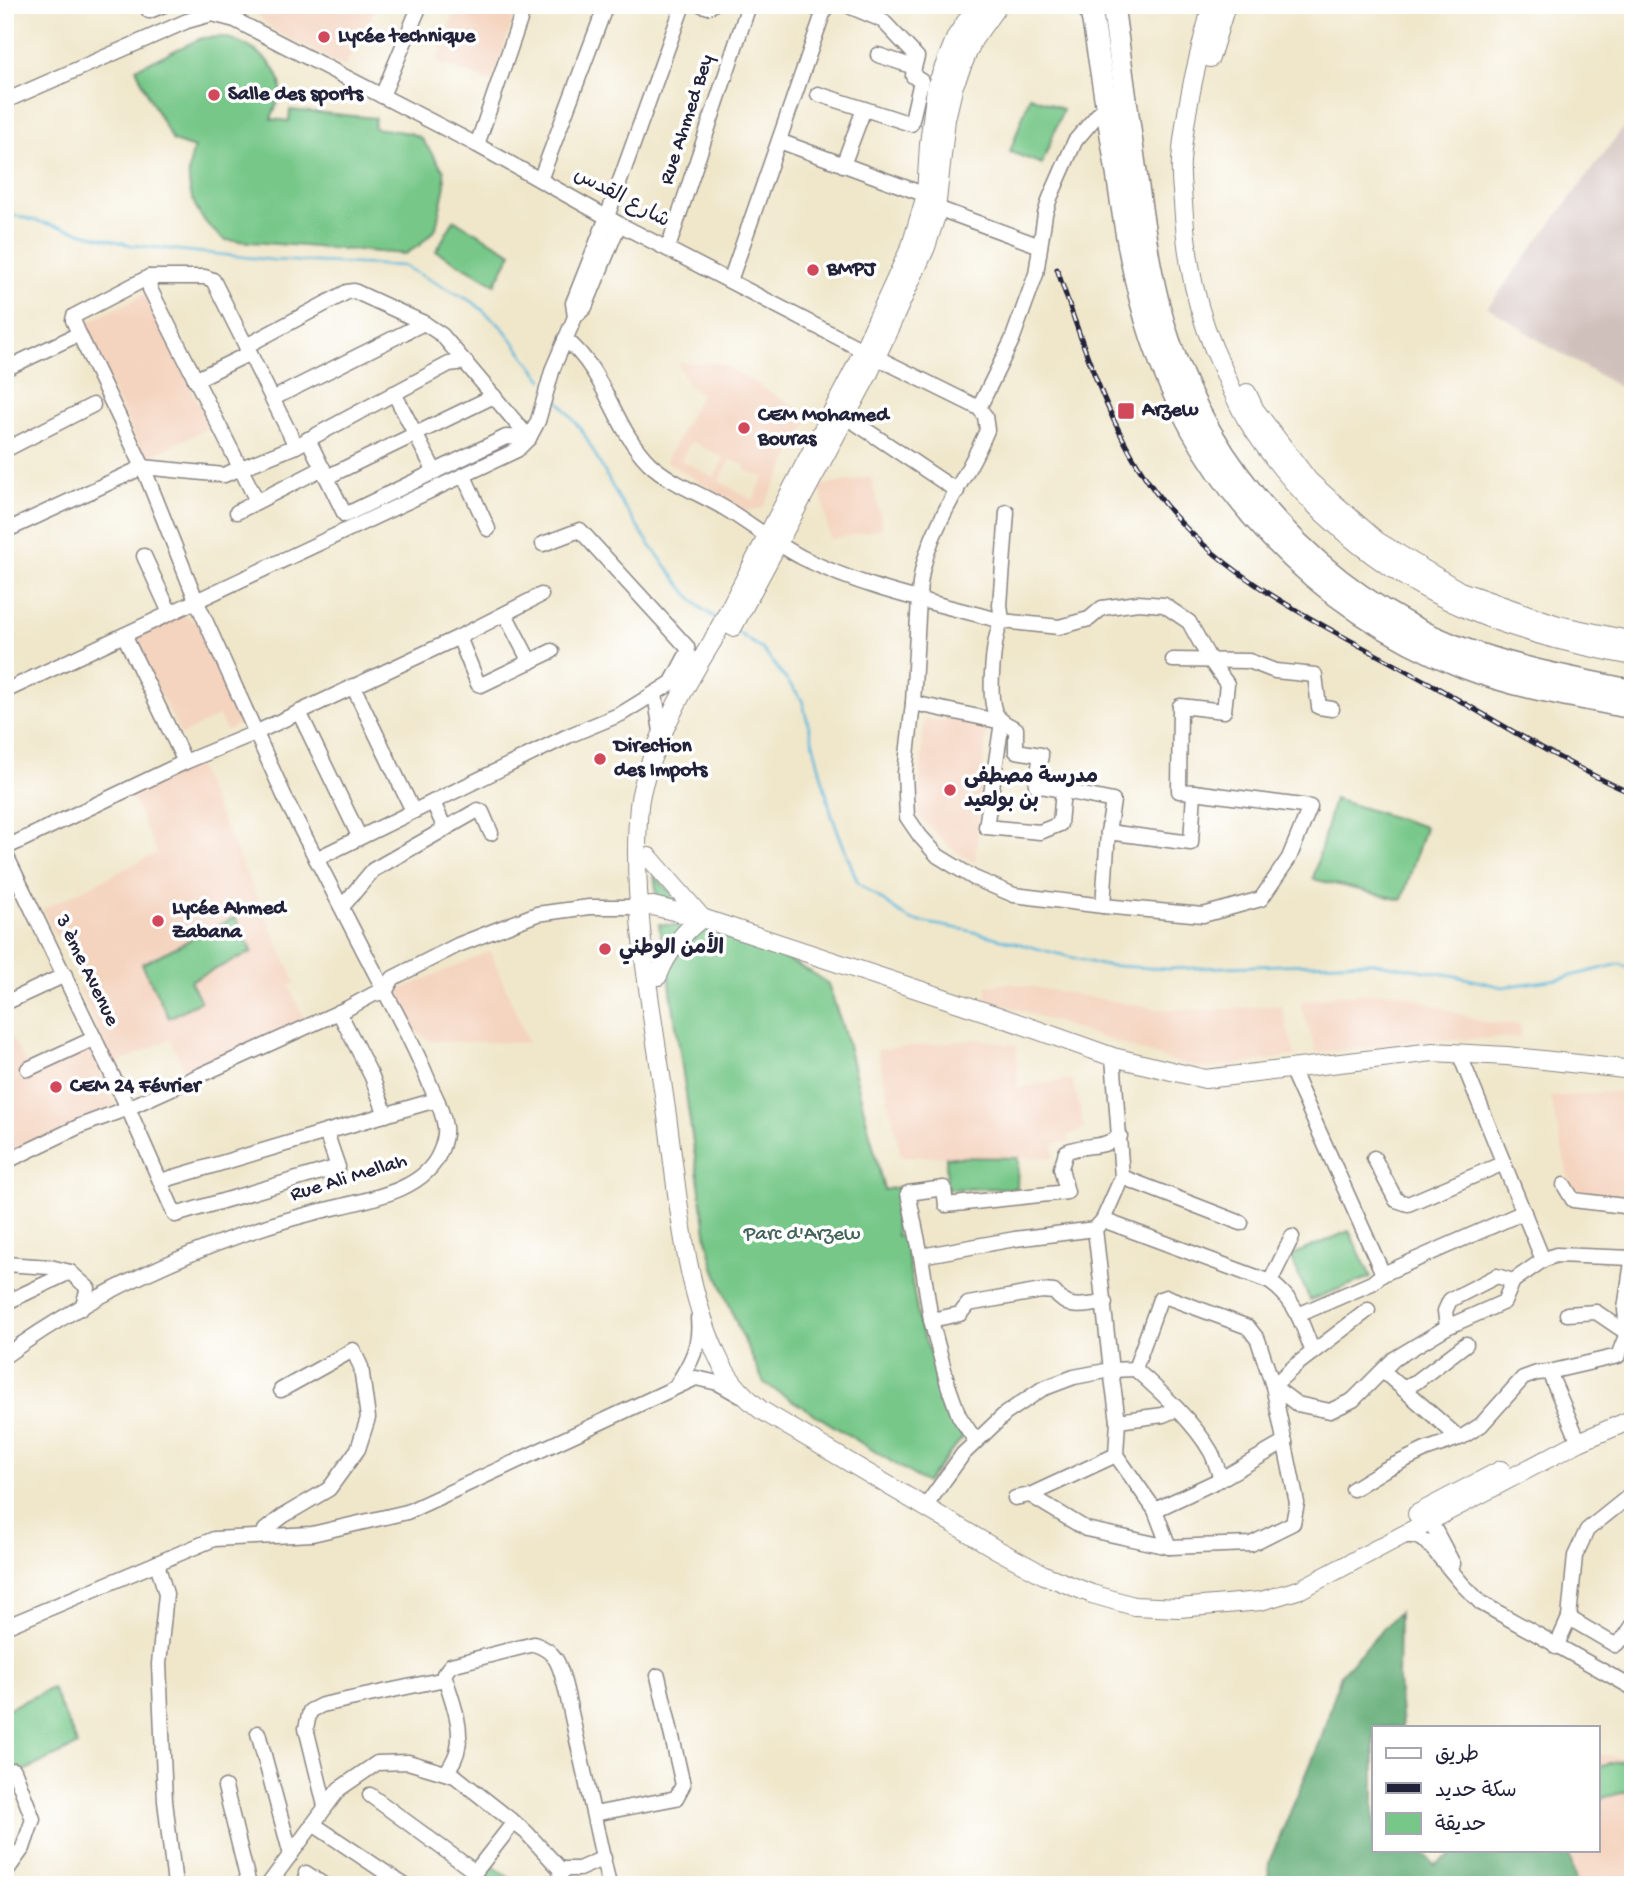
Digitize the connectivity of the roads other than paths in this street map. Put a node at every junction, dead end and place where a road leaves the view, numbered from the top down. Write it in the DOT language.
graph roads {
  1 [pos="164,5"];
  2 [pos="421,5"];
  3 [pos="525,5"];
  4 [pos="606,5"];
  5 [pos="683,5"];
  6 [pos="702,5"];
  7 [pos="712,5"];
  8 [pos="749,5"];
  9 [pos="807,5"];
  10 [pos="977,5"];
  11 [pos="998,5"];
  12 [pos="1089,5"];
  13 [pos="1113,5"];
  14 [pos="1212,5"];
  15 [pos="1226,5"];
  16 [pos="851,7"];
  17 [pos="210,8"];
  18 [pos="825,8"];
  19 [pos="149,10"];
  20 [pos="878,55"];
  21 [pos="914,67"];
  22 [pos="818,94"];
  23 [pos="382,96"];
  24 [pos="5,101"];
  25 [pos="1106,105"];
  26 [pos="864,109"];
  27 [pos="779,141"];
  28 [pos="936,143"];
  29 [pos="477,145"];
  30 [pos="843,165"];
  31 [pos="540,180"];
  32 [pos="932,202"];
  33 [pos="613,220"];
  34 [pos="1040,246"];
  35 [pos="668,248"];
  36 [pos="149,277"];
  37 [pos="730,281"];
  38 [pos="424,323"];
  39 [pos="79,334"];
  40 [pos="565,339"];
  41 [pos="248,350"];
  42 [pos="870,354"];
  43 [pos="466,362"];
  44 [pos="5,369"];
  45 [pos="195,380"];
  46 [pos="394,393"];
  47 [pos="494,396"];
  48 [pos="272,399"];
  49 [pos="93,405"];
  50 [pos="982,412"];
  51 [pos="845,416"];
  52 [pos="416,434"];
  53 [pos="529,438"];
  54 [pos="302,442"];
  55 [pos="5,450"];
  56 [pos="144,467"];
  57 [pos="240,468"];
  58 [pos="435,472"];
  59 [pos="325,473"];
  60 [pos="464,476"];
  61 [pos="957,491"];
  62 [pos="257,501"];
  63 [pos="237,512"];
  64 [pos="1006,512"];
  65 [pos="488,529"];
  66 [pos="5,531"];
  67 [pos="772,540"];
  68 [pos="543,544"];
  69 [pos="144,556"];
  70 [pos="541,595"];
  71 [pos="919,599"];
  72 [pos="196,600"];
  73 [pos="170,613"];
  74 [pos="505,614"];
  75 [pos="1002,621"];
  76 [pos="124,635"];
  77 [pos="459,637"];
  78 [pos="1633,641"];
  79 [pos="716,645"];
  80 [pos="552,651"];
  81 [pos="1633,656"];
  82 [pos="1173,660"];
  83 [pos="1210,660"];
  84 [pos="530,662"];
  85 [pos="695,669"];
  86 [pos="672,684"];
  87 [pos="353,685"];
  88 [pos="5,691"];
  89 [pos="1633,691"];
  90 [pos="655,694"];
  91 [pos="913,704"];
  92 [pos="1633,708"];
  93 [pos="1332,709"];
  94 [pos="299,712"];
  95 [pos="1002,722"];
  96 [pos="255,733"];
  97 [pos="662,738"];
  98 [pos="185,762"];
  99 [pos="1063,790"];
  100 [pos="1194,792"];
  101 [pos="433,802"];
  102 [pos="413,811"];
  103 [pos="444,829"];
  104 [pos="1108,832"];
  105 [pos="491,833"];
  106 [pos="359,836"];
  107 [pos="5,850"];
  108 [pos="649,857"];
  109 [pos="316,859"];
  110 [pos="342,906"];
  111 [pos="645,906"];
  112 [pos="1102,906"];
  113 [pos="702,918"];
  114 [pos="65,975"];
  115 [pos="658,976"];
  116 [pos="385,992"];
  117 [pos="5,1003"];
  118 [pos="339,1012"];
  119 [pos="95,1038"];
  120 [pos="1459,1053"];
  121 [pos="1113,1057"];
  122 [pos="29,1069"];
  123 [pos="1291,1069"];
  124 [pos="1633,1070"];
  125 [pos="438,1102"];
  126 [pos="128,1108"];
  127 [pos="386,1115"];
  128 [pos="326,1132"];
  129 [pos="1120,1136"];
  130 [pos="1374,1158"];
  131 [pos="5,1162"];
  132 [pos="1504,1163"];
  133 [pos="1122,1177"];
  134 [pos="161,1181"];
  135 [pos="1564,1185"];
  136 [pos="1633,1207"];
  137 [pos="1524,1212"];
  138 [pos="1241,1223"];
  139 [pos="1099,1225"];
  140 [pos="1292,1237"];
  141 [pos="922,1256"];
  142 [pos="1633,1257"];
  143 [pos="1543,1260"];
  144 [pos="5,1264"];
  145 [pos="70,1272"];
  146 [pos="1383,1274"];
  147 [pos="692,1278"];
  148 [pos="1270,1282"];
  149 [pos="1513,1282"];
  150 [pos="5,1303"];
  151 [pos="1105,1303"];
  152 [pos="82,1308"];
  153 [pos="1368,1310"];
  154 [pos="1629,1310"];
  155 [pos="1567,1314"];
  156 [pos="1298,1315"];
  157 [pos="931,1320"];
  158 [pos="1447,1327"];
  159 [pos="1627,1333"];
  160 [pos="1466,1344"];
  161 [pos="1313,1352"];
  162 [pos="722,1353"];
  163 [pos="5,1356"];
  164 [pos="1135,1369"];
  165 [pos="1111,1370"];
  166 [pos="1383,1371"];
  167 [pos="1549,1372"];
  168 [pos="696,1377"];
  169 [pos="1273,1386"];
  170 [pos="675,1387"];
  171 [pos="1402,1388"];
  172 [pos="281,1390"];
  173 [pos="749,1400"];
  174 [pos="1633,1406"];
  175 [pos="1177,1409"];
  176 [pos="1633,1419"];
  177 [pos="1118,1421"];
  178 [pos="1576,1436"];
  179 [pos="1459,1438"];
  180 [pos="975,1440"];
  181 [pos="1285,1442"];
  182 [pos="1116,1455"];
  183 [pos="1221,1479"];
  184 [pos="1353,1489"];
  185 [pos="1633,1493"];
  186 [pos="929,1503"];
  187 [pos="1455,1508"];
  188 [pos="1155,1510"];
  189 [pos="1426,1519"];
  190 [pos="264,1536"];
  191 [pos="1402,1536"];
  192 [pos="1169,1547"];
  193 [pos="1441,1550"];
  194 [pos="157,1563"];
  195 [pos="1569,1618"];
  196 [pos="1633,1625"];
  197 [pos="5,1627"];
  198 [pos="1556,1647"];
  199 [pos="658,1676"];
  200 [pos="445,1679"];
  201 [pos="1633,1688"];
  202 [pos="258,1734"];
  203 [pos="14,1770"];
  204 [pos="446,1773"];
  205 [pos="225,1787"];
  206 [pos="370,1795"];
  207 [pos="325,1806"];
  208 [pos="594,1814"];
  209 [pos="514,1822"];
  210 [pos="313,1824"];
  211 [pos="291,1855"];
  212 [pos="604,1858"];
  213 [pos="560,1869"];
  214 [pos="475,1872"];
  215 [pos="5,1873"];
  216 [pos="306,1873"];
  217 [pos="175,1885"];
  218 [pos="248,1885"];
  219 [pos="268,1885"];
  220 [pos="324,1885"];
  221 [pos="404,1885"];
  222 [pos="465,1885"];
  223 [pos="561,1885"];
  224 [pos="610,1885"];
  1 -- 19 [label="street"];
  2 -- 23 [label="street"];
  3 -- 29 [label="street"];
  4 -- 31 [label="street"];
  5 -- 33 [label="street"];
  6 -- 7 [label="street"];
  8 -- 35 [label="street, Rue Ahmed Bey"];
  9 -- 18 [label="street"];
  10 -- 28 [label="main road"];
  11 -- 28 [label="main road"];
  12 -- 25 [label="highway"];
  13 -- 89 [label="highway"];
  14 -- 81 [label="main road"];
  15 -- 78 [label="main road"];
  16 -- 21 [label="street"];
  17 -- 23 [label="street, شارع القدس"];
  17 -- 24 [label="street"];
  18 -- 27 [label="street"];
  20 -- 21 [label="street"];
  21 -- 26 [label="street"];
  22 -- 26 [label="street"];
  23 -- 29 [label="street, شارع القدس"];
  25 -- 34 [label="street"];
  25 -- 92 [label="highway"];
  26 -- 30 [label="street"];
  27 -- 30 [label="street"];
  27 -- 37 [label="street"];
  28 -- 32 [label="main road"];
  29 -- 31 [label="street, شارع القدس"];
  30 -- 32 [label="street"];
  31 -- 33 [label="street, شارع القدس"];
  32 -- 34 [label="street"];
  32 -- 42 [label="main road"];
  33 -- 35 [label="street, شارع القدس"];
  33 -- 40 [label="street"];
  34 -- 50 [label="street"];
  35 -- 37 [label="street, شارع القدس"];
  36 -- 39 [label="street"];
  36 -- 41 [label="street"];
  36 -- 45 [label="street"];
  37 -- 42 [label="street, شارع القدس"];
  38 -- 41 [label="street"];
  38 -- 43 [label="street"];
  38 -- 48 [label="street"];
  39 -- 44 [label="street"];
  39 -- 56 [label="street, Rue Ali Mellah"];
  40 -- 53 [label="street"];
  40 -- 67 [label="street"];
  41 -- 45 [label="street"];
  41 -- 48 [label="street"];
  42 -- 50 [label="street, شارع القدس"];
  42 -- 51 [label="main road"];
  42 -- 67 [label="main road"];
  43 -- 46 [label="street"];
  43 -- 47 [label="street"];
  45 -- 57 [label="street"];
  46 -- 52 [label="street"];
  46 -- 54 [label="street"];
  47 -- 52 [label="street"];
  47 -- 53 [label="street"];
  48 -- 54 [label="street"];
  49 -- 55 [label="street"];
  50 -- 61 [label="street"];
  51 -- 61 [label="street"];
  51 -- 67 [label="main road"];
  52 -- 58 [label="street"];
  52 -- 59 [label="street"];
  53 -- 58 [label="street"];
  53 -- 60 [label="street"];
  54 -- 57 [label="street"];
  54 -- 59 [label="street"];
  56 -- 57 [label="street"];
  56 -- 66 [label="street"];
  56 -- 72 [label="street, Rue Ali Mellah"];
  57 -- 62 [label="street"];
  58 -- 59 [label="street"];
  59 -- 62 [label="street"];
  60 -- 65 [label="street"];
  60 -- 72 [label="street"];
  61 -- 71 [label="street"];
  62 -- 63 [label="street"];
  64 -- 75 [label="street"];
  67 -- 71 [label="street"];
  67 -- 79 [label="main road"];
  68 -- 86 [label="street"];
  69 -- 73 [label="street"];
  70 -- 74 [label="street"];
  71 -- 75 [label="street"];
  71 -- 91 [label="street"];
  72 -- 73 [label="street"];
  72 -- 96 [label="street, Rue Ali Mellah"];
  73 -- 76 [label="street"];
  74 -- 77 [label="street"];
  74 -- 84 [label="street"];
  75 -- 83 [label="street"];
  75 -- 95 [label="street"];
  76 -- 88 [label="street"];
  76 -- 98 [label="street"];
  77 -- 84 [label="street"];
  77 -- 87 [label="street"];
  79 -- 85 [label="main road"];
  79 -- 108 [label="main road"];
  80 -- 84 [label="street"];
  82 -- 83 [label="street"];
  83 -- 93 [label="street"];
  83 -- 100 [label="street"];
  85 -- 86 [label="street"];
  85 -- 97 [label="main road"];
  86 -- 90 [label="street"];
  87 -- 94 [label="street"];
  87 -- 102 [label="street"];
  90 -- 97 [label="street"];
  90 -- 101 [label="street"];
  91 -- 95 [label="street"];
  91 -- 112 [label="street"];
  94 -- 96 [label="street"];
  94 -- 106 [label="street"];
  95 -- 99 [label="street"];
  95 -- 99 [label="street"];
  96 -- 98 [label="street"];
  96 -- 109 [label="street, Rue Ali Mellah"];
  97 -- 111 [label="main road"];
  98 -- 107 [label="street"];
  99 -- 104 [label="street"];
  100 -- 104 [label="street"];
  100 -- 112 [label="street"];
  101 -- 102 [label="street"];
  101 -- 103 [label="street"];
  102 -- 106 [label="street"];
  103 -- 105 [label="street"];
  103 -- 110 [label="street"];
  104 -- 112 [label="street"];
  106 -- 109 [label="street"];
  107 -- 114 [label="street, 3 ème Avenue"];
  108 -- 111 [label="main road"];
  108 -- 113 [label="main road"];
  109 -- 110 [label="street, Rue Ali Mellah"];
  110 -- 116 [label="street, Rue Ali Mellah"];
  111 -- 113 [label="main road"];
  111 -- 115 [label="main road"];
  111 -- 116 [label="street"];
  111 -- 147 [label="main road"];
  113 -- 115 [label="main road"];
  113 -- 121 [label="main road"];
  114 -- 117 [label="street"];
  114 -- 119 [label="street, 3 ème Avenue"];
  115 -- 162 [label="main road"];
  116 -- 118 [label="street"];
  116 -- 125 [label="street, Rue Ali Mellah"];
  118 -- 126 [label="street"];
  118 -- 127 [label="street"];
  119 -- 122 [label="street"];
  119 -- 126 [label="street, 3 ème Avenue"];
  120 -- 123 [label="main road"];
  120 -- 124 [label="main road"];
  120 -- 132 [label="street"];
  121 -- 123 [label="main road"];
  121 -- 129 [label="street"];
  123 -- 146 [label="street"];
  125 -- 127 [label="street"];
  125 -- 152 [label="street, Rue Ali Mellah"];
  126 -- 131 [label="street"];
  126 -- 134 [label="street, 3 ème Avenue"];
  127 -- 128 [label="street"];
  128 -- 134 [label="street"];
  128 -- 134 [label="street, 3 ème Avenue"];
  129 -- 133 [label="street"];
  129 -- 141 [label="street"];
  130 -- 132 [label="street"];
  132 -- 137 [label="street"];
  133 -- 138 [label="street"];
  133 -- 139 [label="street"];
  135 -- 136 [label="street"];
  137 -- 143 [label="street"];
  137 -- 146 [label="street"];
  139 -- 141 [label="street"];
  139 -- 148 [label="street"];
  139 -- 151 [label="street"];
  140 -- 148 [label="street"];
  141 -- 157 [label="street"];
  142 -- 143 [label="street"];
  142 -- 154 [label="street"];
  143 -- 149 [label="street"];
  144 -- 145 [label="street"];
  145 -- 150 [label="street"];
  145 -- 152 [label="street"];
  146 -- 156 [label="street"];
  147 -- 162 [label="main road"];
  147 -- 170 [label="street"];
  148 -- 156 [label="street"];
  149 -- 158 [label="street"];
  149 -- 158 [label="street"];
  151 -- 157 [label="street"];
  151 -- 165 [label="street"];
  152 -- 163 [label="street, Rue Ali Mellah"];
  153 -- 161 [label="street"];
  154 -- 159 [label="street"];
  155 -- 159 [label="street"];
  156 -- 161 [label="street"];
  157 -- 180 [label="street"];
  158 -- 166 [label="street"];
  159 -- 167 [label="street"];
  160 -- 171 [label="street"];
  161 -- 169 [label="street"];
  162 -- 168 [label="street"];
  162 -- 170 [label="street"];
  162 -- 173 [label="main road"];
  162 -- 186 [label="main road"];
  164 -- 165 [label="street"];
  164 -- 169 [label="street"];
  164 -- 175 [label="street"];
  165 -- 177 [label="street"];
  165 -- 180 [label="street"];
  166 -- 169 [label="street"];
  166 -- 171 [label="street"];
  167 -- 178 [label="street"];
  167 -- 179 [label="street"];
  168 -- 170 [label="street"];
  168 -- 173 [label="street"];
  169 -- 181 [label="street"];
  170 -- 190 [label="street"];
  171 -- 179 [label="street"];
  172 -- 190 [label="street"];
  173 -- 186 [label="main road"];
  174 -- 178 [label="main road"];
  175 -- 177 [label="street"];
  175 -- 183 [label="street"];
  176 -- 178 [label="main road"];
  177 -- 182 [label="street"];
  178 -- 187 [label="main road"];
  178 -- 189 [label="main road"];
  179 -- 184 [label="street"];
  180 -- 186 [label="street"];
  181 -- 183 [label="street"];
  181 -- 192 [label="street"];
  182 -- 188 [label="street"];
  182 -- 192 [label="street"];
  183 -- 188 [label="street"];
  185 -- 195 [label="street"];
  186 -- 189 [label="main road"];
  186 -- 191 [label="main road"];
  187 -- 189 [label="main road"];
  187 -- 193 [label="street"];
  188 -- 192 [label="street"];
  189 -- 191 [label="main road"];
  189 -- 193 [label="street"];
  190 -- 194 [label="street"];
  191 -- 193 [label="street"];
  193 -- 198 [label="street"];
  194 -- 197 [label="street"];
  194 -- 217 [label="street"];
  195 -- 196 [label="street"];
  195 -- 198 [label="street"];
  198 -- 201 [label="street"];
  199 -- 208 [label="street"];
  200 -- 204 [label="street"];
  200 -- 207 [label="street"];
  200 -- 208 [label="street"];
  202 -- 211 [label="street"];
  203 -- 215 [label="street"];
  204 -- 207 [label="street"];
  204 -- 209 [label="street"];
  205 -- 218 [label="street"];
  206 -- 214 [label="street"];
  207 -- 210 [label="street"];
  208 -- 212 [label="street"];
  209 -- 213 [label="street"];
  209 -- 214 [label="street"];
  210 -- 211 [label="street"];
  210 -- 221 [label="street"];
  211 -- 219 [label="street"];
  212 -- 213 [label="street"];
  212 -- 224 [label="street"];
  213 -- 223 [label="street"];
  214 -- 222 [label="street"];
  216 -- 220 [label="street"];
}
